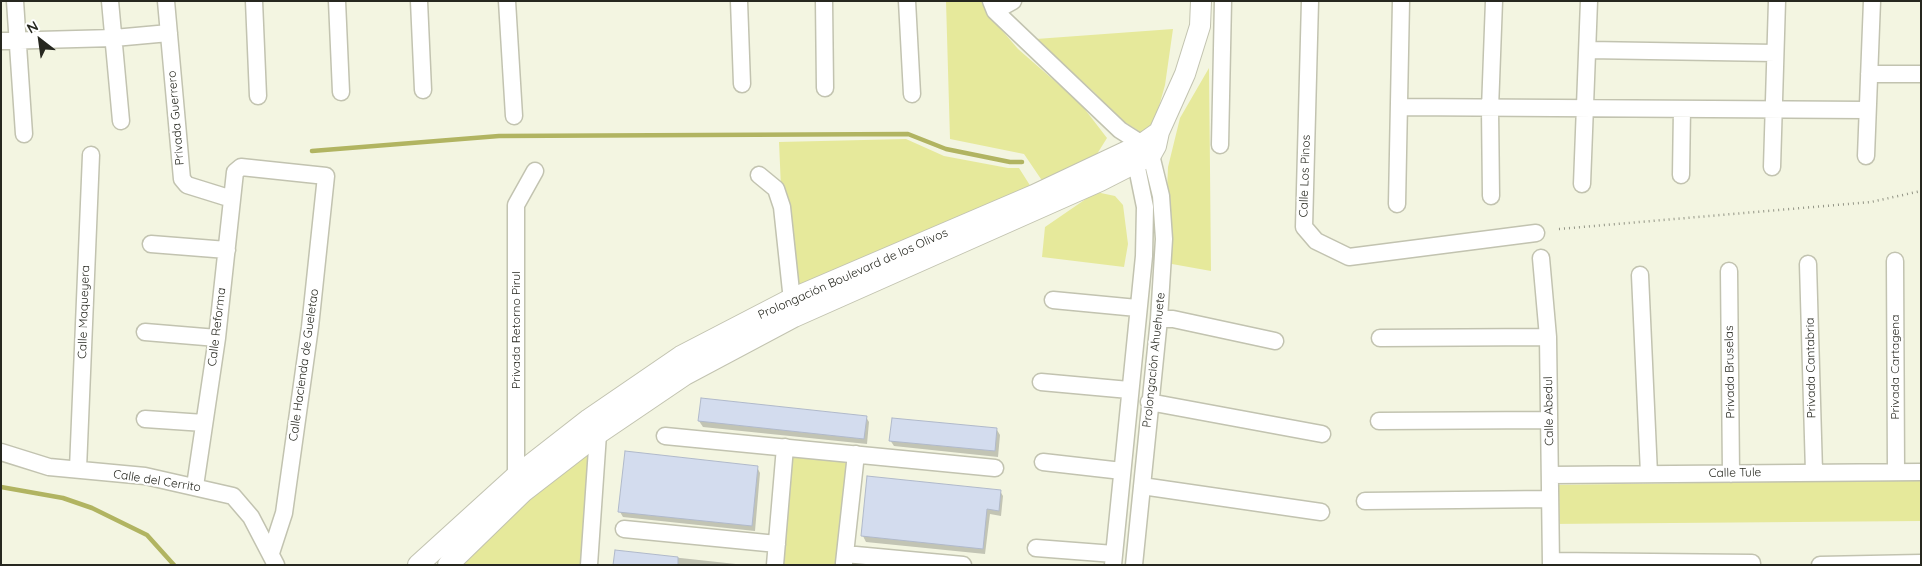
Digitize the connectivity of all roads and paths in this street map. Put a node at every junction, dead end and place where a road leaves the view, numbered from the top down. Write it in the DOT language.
graph roads {
  1 [pos="15,1"];
  2 [pos="110,1"];
  3 [pos="166,1"];
  4 [pos="254,1"];
  5 [pos="337,1"];
  6 [pos="419,1"];
  7 [pos="507,1"];
  8 [pos="739,1"];
  9 [pos="824,1"];
  10 [pos="907,1"];
  11 [pos="1014,1"];
  12 [pos="1201,1"];
  13 [pos="1223,1"];
  14 [pos="1310,1"];
  15 [pos="1401,1"];
  16 [pos="1494,1"];
  17 [pos="1589,1"];
  18 [pos="1777,1"];
  19 [pos="1872,1"];
  20 [pos="993,6"];
  21 [pos="169,33"];
  22 [pos="114,38"];
  23 [pos="9,40"];
  24 [pos="1588,50"];
  25 [pos="1775,53"];
  26 [pos="1869,74"];
  27 [pos="1921,74"];
  28 [pos="742,84"];
  29 [pos="825,88"];
  30 [pos="423,90"];
  31 [pos="341,92"];
  32 [pos="912,94"];
  33 [pos="258,96"];
  34 [pos="1399,107"];
  35 [pos="1583,108"];
  36 [pos="1490,109"];
  37 [pos="1682,110"];
  38 [pos="1774,110"];
  39 [pos="1866,110"];
  40 [pos="514,116"];
  41 [pos="121,121"];
  42 [pos="24,134"];
  43 [pos="1220,145"];
  44 [pos="1139,153"];
  45 [pos="91,155"];
  46 [pos="1866,156"];
  47 [pos="1772,167"];
  48 [pos="535,171"];
  49 [pos="1680,175"];
  50 [pos="326,176"];
  51 [pos="759,176"];
  52 [pos="1582,184"];
  53 [pos="1921,191"];
  54 [pos="1491,196"];
  55 [pos="232,199"];
  56 [pos="1397,204"];
  57 [pos="1559,229"];
  58 [pos="1536,233"];
  59 [pos="152,244"];
  60 [pos="227,250"];
  61 [pos="1541,258"];
  62 [pos="1895,261"];
  63 [pos="1808,264"];
  64 [pos="1729,271"];
  65 [pos="1640,275"];
  66 [pos="1053,300"];
  67 [pos="793,308"];
  68 [pos="1137,308"];
  69 [pos="1159,318"];
  70 [pos="145,332"];
  71 [pos="1548,337"];
  72 [pos="217,338"];
  73 [pos="1380,338"];
  74 [pos="1275,341"];
  75 [pos="1041,382"];
  76 [pos="1129,390"];
  77 [pos="1149,402"];
  78 [pos="145,419"];
  79 [pos="1549,420"];
  80 [pos="1379,421"];
  81 [pos="204,423"];
  82 [pos="593,426"];
  83 [pos="1322,434"];
  84 [pos="665,436"];
  85 [pos="778,447"];
  86 [pos="1,452"];
  87 [pos="864,455"];
  88 [pos="1043,462"];
  89 [pos="995,468"];
  90 [pos="78,469"];
  91 [pos="1122,471"];
  92 [pos="1814,472"];
  93 [pos="1896,472"];
  94 [pos="1921,472"];
  95 [pos="1649,474"];
  96 [pos="1731,474"];
  97 [pos="1550,475"];
  98 [pos="520,484"];
  99 [pos="195,486"];
  100 [pos="1142,486"];
  101 [pos="1549,499"];
  102 [pos="1365,501"];
  103 [pos="1321,512"];
  104 [pos="624,529"];
  105 [pos="777,544"];
  106 [pos="1036,548"];
  107 [pos="849,558"];
  108 [pos="273,559"];
  109 [pos="1113,559"];
  110 [pos="1551,563"];
  111 [pos="1752,563"];
  112 [pos="1921,563"];
  113 [pos="1820,564"];
  114 [pos="418,565"];
  115 [pos="448,565"];
  116 [pos="590,565"];
  117 [pos="775,565"];
  118 [pos="963,565"];
  119 [pos="1134,565"];
  1 -- 23 [label="street"];
  2 -- 22 [label="street"];
  3 -- 21 [label="street, Privada Guerrero"];
  4 -- 33 [label="street"];
  5 -- 31 [label="street"];
  6 -- 30 [label="street"];
  7 -- 40 [label="street"];
  8 -- 28 [label="street"];
  9 -- 29 [label="street"];
  10 -- 32 [label="street"];
  11 -- 20 [label="street"];
  12 -- 44 [label="street"];
  13 -- 43 [label="street"];
  14 -- 58 [label="street, Calle Los Pinos"];
  15 -- 34 [label="street"];
  16 -- 36 [label="street"];
  17 -- 24 [label="street"];
  18 -- 25 [label="street"];
  19 -- 26 [label="street"];
  20 -- 44 [label="street"];
  21 -- 22 [label="street"];
  21 -- 55 [label="street, Privada Guerrero"];
  22 -- 23 [label="street"];
  22 -- 41 [label="street"];
  23 -- 42 [label="street"];
  24 -- 25 [label="street"];
  24 -- 35 [label="street"];
  25 -- 38 [label="street"];
  26 -- 27 [label="street"];
  26 -- 39 [label="street"];
  34 -- 36 [label="street"];
  34 -- 56 [label="street"];
  35 -- 36 [label="street"];
  35 -- 37 [label="street"];
  35 -- 52 [label="street"];
  36 -- 54 [label="street"];
  37 -- 38 [label="street"];
  37 -- 49 [label="street"];
  38 -- 39 [label="street"];
  38 -- 47 [label="street"];
  39 -- 46 [label="street"];
  44 -- 67 [label="street, Prolongación Boulevard de los Olivos"];
  44 -- 68 [label="street, Prolongación Ahuehuete"];
  44 -- 69 [label="street, Prolongación Ahuehuete"];
  45 -- 90 [label="street, Calle Maqueyera"];
  48 -- 98 [label="street, Privada Retorno Pirul"];
  50 -- 55 [label="street, Calle Reforma"];
  50 -- 108 [label="street, Calle Hacienda de Gueletao"];
  51 -- 67 [label="street"];
  53 -- 57 [label="path"];
  55 -- 60 [label="street, Calle Reforma"];
  59 -- 60 [label="street"];
  60 -- 72 [label="street, Calle Reforma"];
  61 -- 71 [label="street, Calle Abedul"];
  62 -- 93 [label="street, Privada Cartagena"];
  63 -- 92 [label="street, Privada Cantabria"];
  64 -- 96 [label="street, Privada Bruselas"];
  65 -- 95 [label="street"];
  66 -- 68 [label="street"];
  67 -- 82 [label="street, Prolongación Boulevard de los Olivos"];
  68 -- 76 [label="street, Prolongación Ahuehuete"];
  69 -- 74 [label="street"];
  69 -- 77 [label="street, Prolongación Ahuehuete"];
  70 -- 72 [label="street"];
  71 -- 73 [label="street"];
  71 -- 79 [label="street, Calle Abedul"];
  72 -- 81 [label="street, Calle Reforma"];
  75 -- 76 [label="street"];
  76 -- 91 [label="street, Prolongación Ahuehuete"];
  77 -- 83 [label="street"];
  77 -- 100 [label="street, Prolongación Ahuehuete"];
  78 -- 81 [label="street"];
  79 -- 80 [label="street"];
  79 -- 97 [label="street, Calle Abedul"];
  81 -- 99 [label="street, Calle Reforma"];
  82 -- 98 [label="street, Prolongación Boulevard de los Olivos"];
  82 -- 116 [label="street"];
  84 -- 85 [label="street"];
  85 -- 87 [label="street"];
  85 -- 105 [label="street"];
  86 -- 90 [label="street, Calle del Cerrito"];
  87 -- 89 [label="street"];
  87 -- 107 [label="street"];
  88 -- 91 [label="street"];
  90 -- 99 [label="street, Calle del Cerrito"];
  91 -- 109 [label="street, Prolongación Ahuehuete"];
  92 -- 93 [label="street, Calle Tule"];
  92 -- 96 [label="street, Calle Tule"];
  93 -- 94 [label="street, Calle Tule"];
  95 -- 96 [label="street, Calle Tule"];
  95 -- 97 [label="street, Calle Tule"];
  97 -- 101 [label="street, Calle Abedul"];
  98 -- 114 [label="street, Prolongación Boulevard de los Olivos"];
  98 -- 115 [label="street, Prolongación Boulevard de los Olivos"];
  99 -- 108 [label="street, Calle del Cerrito"];
  100 -- 103 [label="street"];
  100 -- 119 [label="street, Prolongación Ahuehuete"];
  101 -- 102 [label="street"];
  101 -- 110 [label="street, Calle Abedul"];
  104 -- 105 [label="street"];
  105 -- 117 [label="street"];
  106 -- 109 [label="street"];
  107 -- 118 [label="street"];
  110 -- 111 [label="street"];
  112 -- 113 [label="street"];
}
